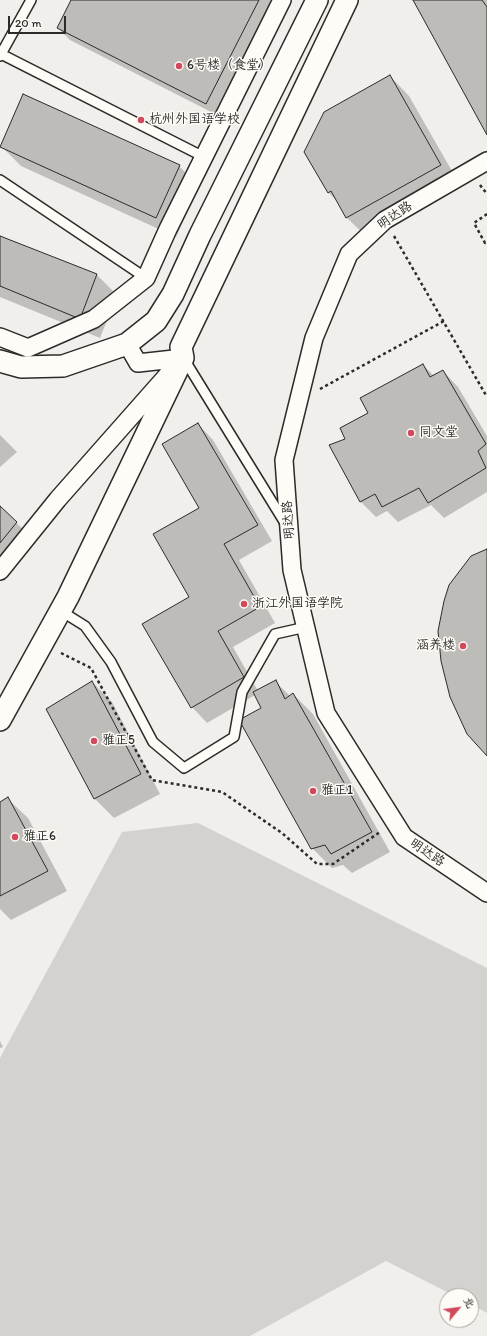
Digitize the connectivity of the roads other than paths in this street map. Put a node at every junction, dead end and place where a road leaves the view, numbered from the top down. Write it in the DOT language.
graph roads {
  1 [pos="31,0"];
  2 [pos="282,0"];
  3 [pos="316,0"];
  4 [pos="347,0"];
  5 [pos="0,55"];
  6 [pos="204,157"];
  7 [pos="487,161"];
  8 [pos="0,180"];
  9 [pos="146,278"];
  10 [pos="0,337"];
  11 [pos="128,344"];
  12 [pos="183,358"];
  13 [pos="0,361"];
  14 [pos="289,530"];
  15 [pos="0,571"];
  16 [pos="61,611"];
  17 [pos="306,627"];
  18 [pos="0,720"];
  19 [pos="487,893"];
  1 -- 5 [label="lane"];
  2 -- 6 [label="street"];
  3 -- 11 [label="street"];
  4 -- 12 [label="street"];
  5 -- 6 [label="lane"];
  6 -- 9 [label="street"];
  7 -- 14 [label="street, 明达路"];
  8 -- 9 [label="lane"];
  9 -- 10 [label="street"];
  11 -- 12 [label="street"];
  11 -- 13 [label="street"];
  12 -- 14 [label="lane"];
  12 -- 15 [label="street"];
  12 -- 16 [label="street"];
  14 -- 17 [label="street, 明达路"];
  16 -- 17 [label="lane"];
  16 -- 18 [label="street"];
  17 -- 19 [label="street, 明达路"];
}
